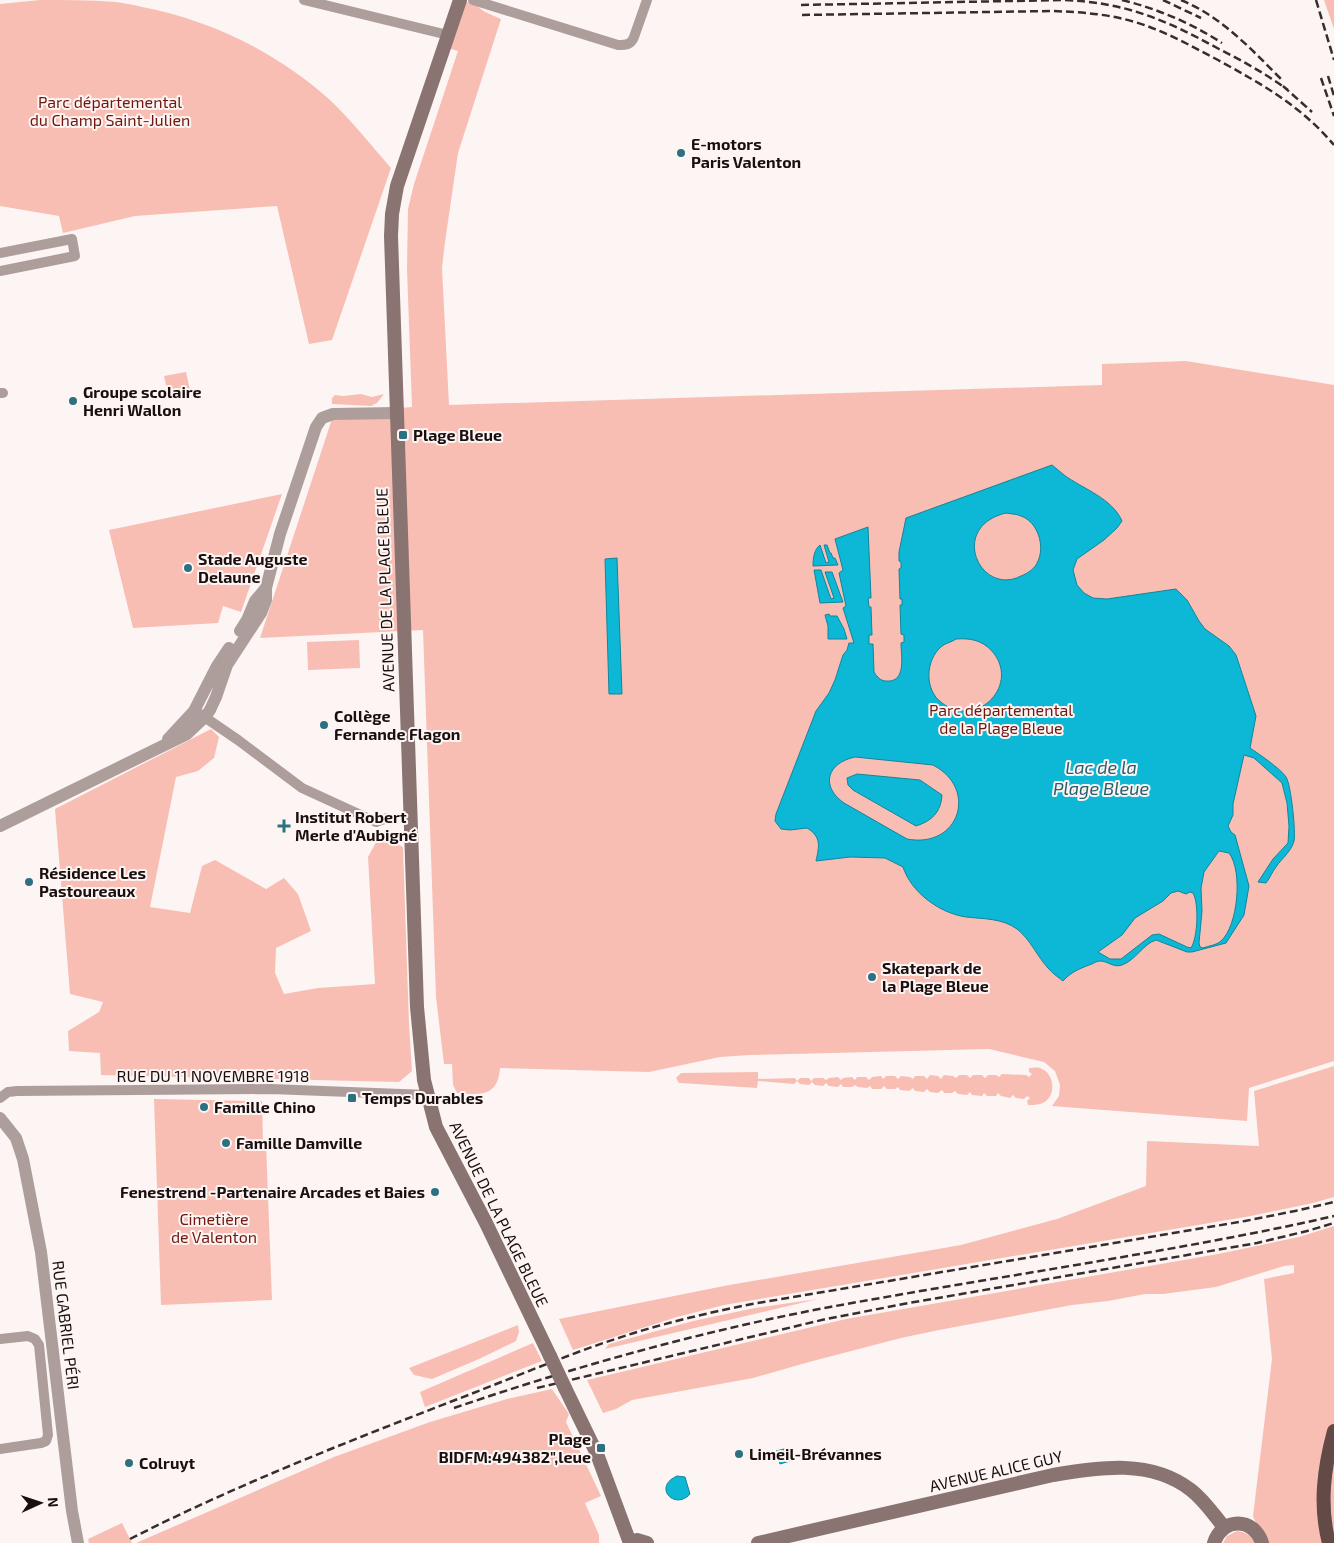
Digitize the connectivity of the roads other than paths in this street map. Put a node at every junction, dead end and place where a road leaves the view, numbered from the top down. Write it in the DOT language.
graph roads {
  1 [pos="304,0"];
  2 [pos="460,0"];
  3 [pos="647,0"];
  4 [pos="477,1"];
  5 [pos="448,36"];
  6 [pos="0,253"];
  7 [pos="0,271"];
  8 [pos="396,413"];
  9 [pos="200,714"];
  10 [pos="387,818"];
  11 [pos="0,826"];
  12 [pos="428,1095"];
  13 [pos="0,1098"];
  14 [pos="0,1118"];
  15 [pos="0,1339"];
  16 [pos="57,1387"];
  17 [pos="44,1389"];
  18 [pos="1334,1431"];
  19 [pos="0,1449"];
  20 [pos="1224,1527"];
  21 [pos="636,1542"];
  22 [pos="78,1543"];
  23 [pos="758,1543"];
  24 [pos="1214,1543"];
  25 [pos="1262,1543"];
  26 [pos="1329,1543"];
  1 -- 5 [label="street"];
  2 -- 5 [label="main road, AVENUE DE LA PLAGE BLEUE"];
  3 -- 4 [label="street"];
  5 -- 8 [label="main road, AVENUE DE LA PLAGE BLEUE"];
  6 -- 7 [label="street"];
  8 -- 9 [label="street"];
  8 -- 12 [label="main road, AVENUE DE LA PLAGE BLEUE"];
  9 -- 10 [label="street"];
  9 -- 11 [label="street"];
  12 -- 13 [label="street, RUE DU 11 NOVEMBRE 1918"];
  12 -- 21 [label="main road, AVENUE DE LA PLAGE BLEUE, bridge"];
  14 -- 16 [label="street, RUE GABRIEL PÉRI"];
  15 -- 17 [label="street"];
  16 -- 17 [label="street"];
  16 -- 22 [label="street, RUE GABRIEL PÉRI"];
  17 -- 19 [label="street"];
  18 -- 26 [label="highway"];
  20 -- 23 [label="main road, AVENUE ALICE GUY"];
  20 -- 24 [label="main road"];
  20 -- 25 [label="main road"];
}
